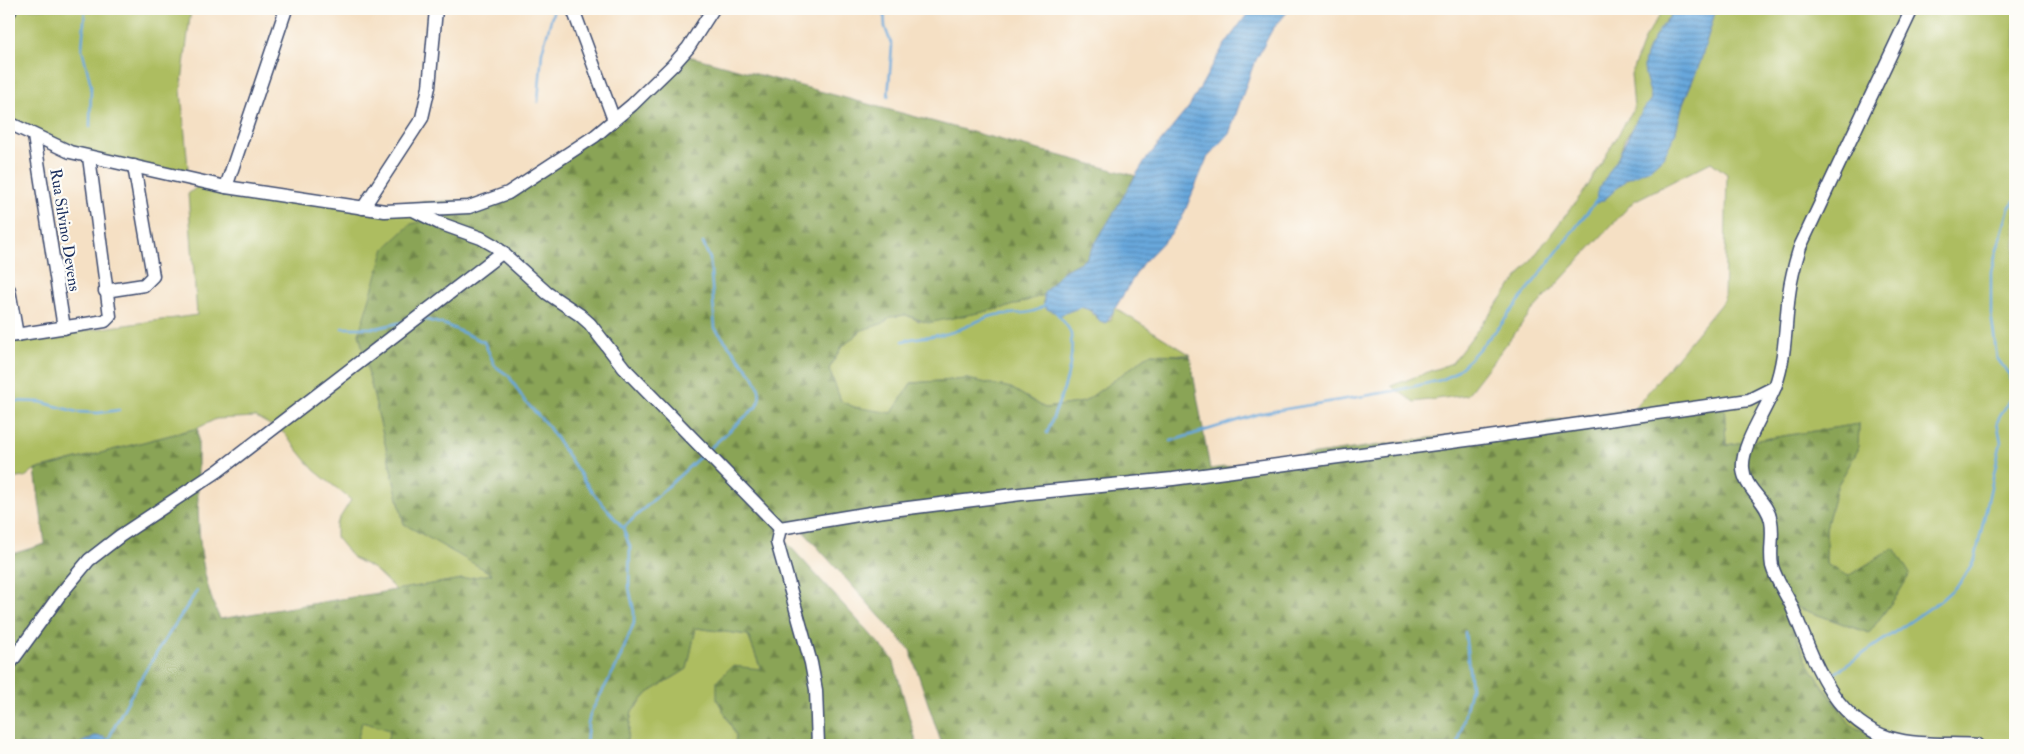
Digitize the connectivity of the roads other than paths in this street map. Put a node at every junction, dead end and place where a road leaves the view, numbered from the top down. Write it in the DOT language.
graph roads {
  1 [pos="11,9"];
  2 [pos="286,9"];
  3 [pos="436,9"];
  4 [pos="713,9"];
  5 [pos="1912,9"];
  6 [pos="574,12"];
  7 [pos="9,13"];
  8 [pos="614,120"];
  9 [pos="9,124"];
  10 [pos="34,136"];
  11 [pos="89,157"];
  12 [pos="134,166"];
  13 [pos="226,187"];
  14 [pos="363,208"];
  15 [pos="415,211"];
  16 [pos="503,252"];
  17 [pos="9,290"];
  18 [pos="105,291"];
  19 [pos="64,328"];
  20 [pos="13,336"];
  21 [pos="1775,387"];
  22 [pos="780,528"];
  23 [pos="9,665"];
  24 [pos="818,745"];
  25 [pos="1977,745"];
  1 -- 7 [label="street"];
  2 -- 13 [label="street"];
  3 -- 14 [label="street"];
  4 -- 8 [label="street"];
  5 -- 21 [label="street"];
  6 -- 8 [label="street"];
  8 -- 15 [label="street"];
  9 -- 10 [label="street"];
  10 -- 11 [label="street"];
  10 -- 19 [label="street, Rua Silvino Devens"];
  11 -- 12 [label="street"];
  11 -- 18 [label="street"];
  12 -- 13 [label="street"];
  12 -- 18 [label="street"];
  13 -- 14 [label="street"];
  14 -- 15 [label="street"];
  15 -- 16 [label="street"];
  16 -- 22 [label="street"];
  16 -- 23 [label="street"];
  17 -- 20 [label="street"];
  18 -- 19 [label="street"];
  19 -- 20 [label="street"];
  21 -- 22 [label="street"];
  21 -- 25 [label="street"];
  22 -- 24 [label="street"];
}
